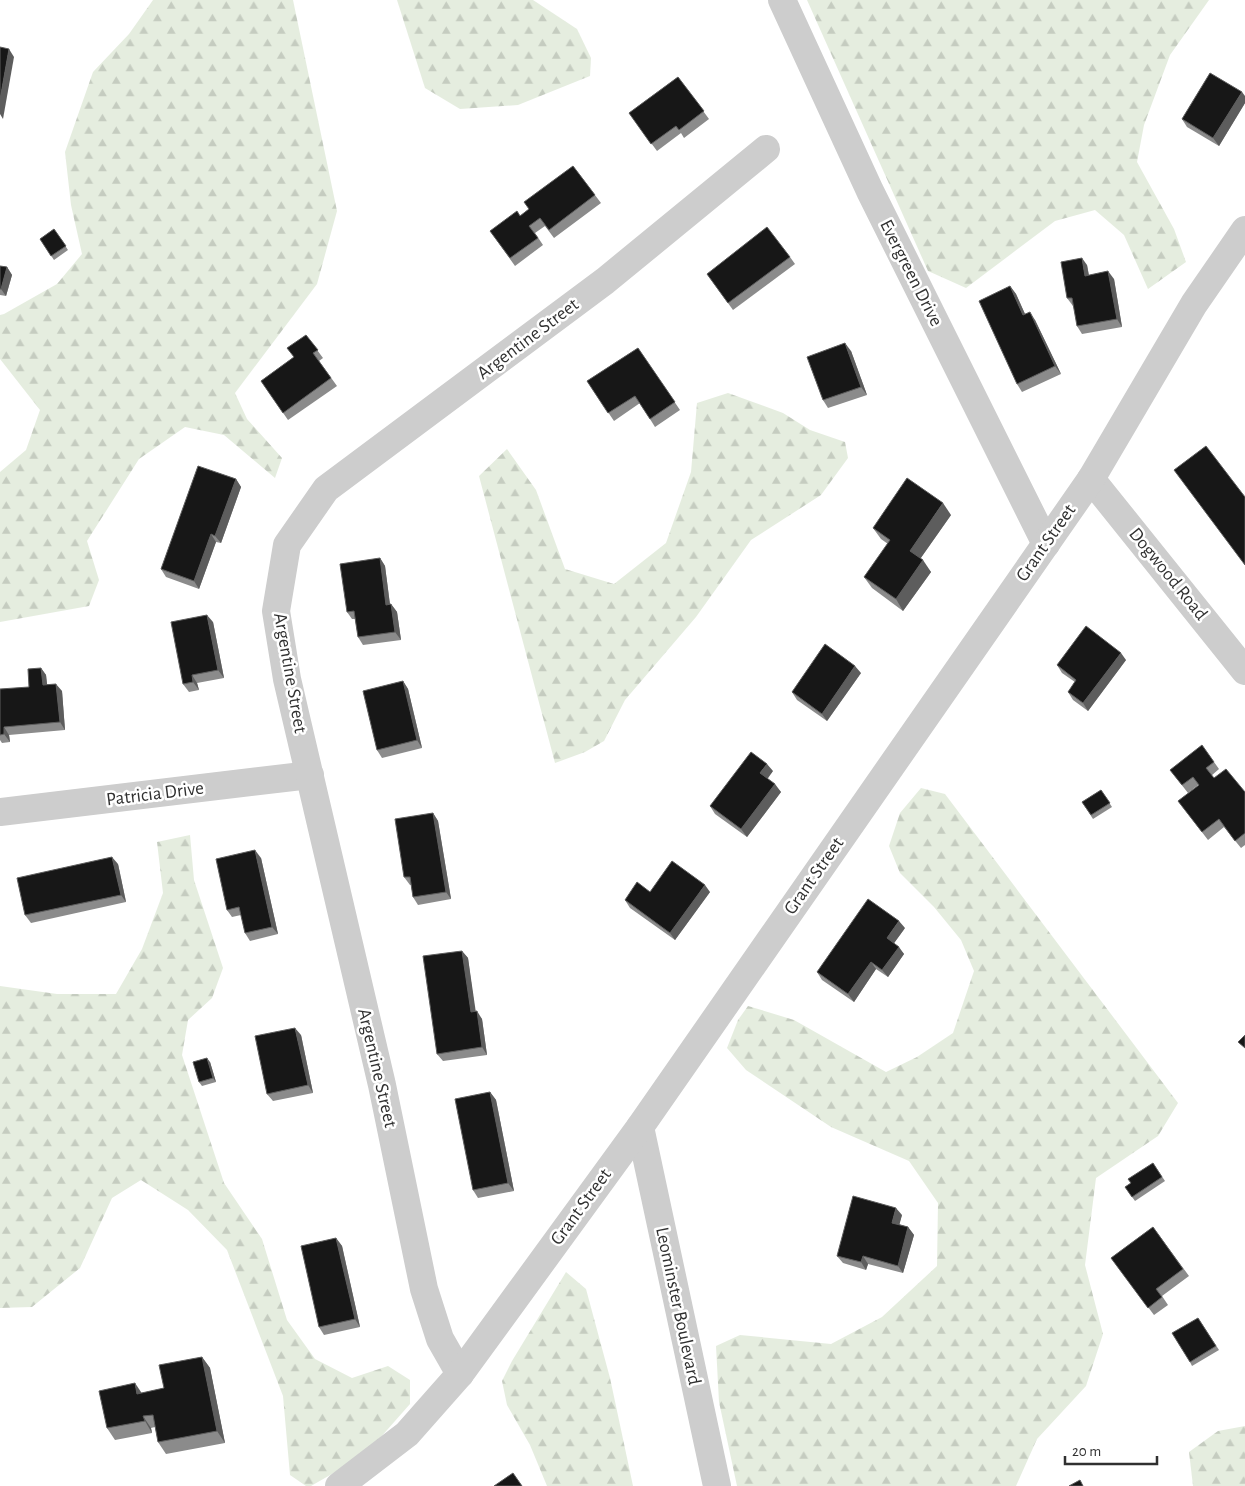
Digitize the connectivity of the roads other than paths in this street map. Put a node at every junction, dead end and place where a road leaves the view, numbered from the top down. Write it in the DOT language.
graph roads {
  1 [pos="782,0"];
  2 [pos="766,149"];
  3 [pos="1245,230"];
  4 [pos="1091,478"];
  5 [pos="1046,544"];
  6 [pos="1245,671"];
  7 [pos="310,775"];
  8 [pos="0,812"];
  9 [pos="640,1127"];
  10 [pos="460,1374"];
  11 [pos="340,1486"];
  12 [pos="717,1486"];
  1 -- 5 [label="street, Evergreen Drive"];
  2 -- 7 [label="street, Argentine Street"];
  3 -- 4 [label="street, Grant Street"];
  4 -- 5 [label="street, Grant Street"];
  4 -- 6 [label="street, Dogwood Road"];
  5 -- 9 [label="street, Grant Street"];
  7 -- 8 [label="street, Patricia Drive"];
  7 -- 10 [label="street, Argentine Street"];
  9 -- 10 [label="street, Grant Street"];
  9 -- 12 [label="street, Leominster Boulevard"];
  10 -- 11 [label="street, Grant Street"];
}
